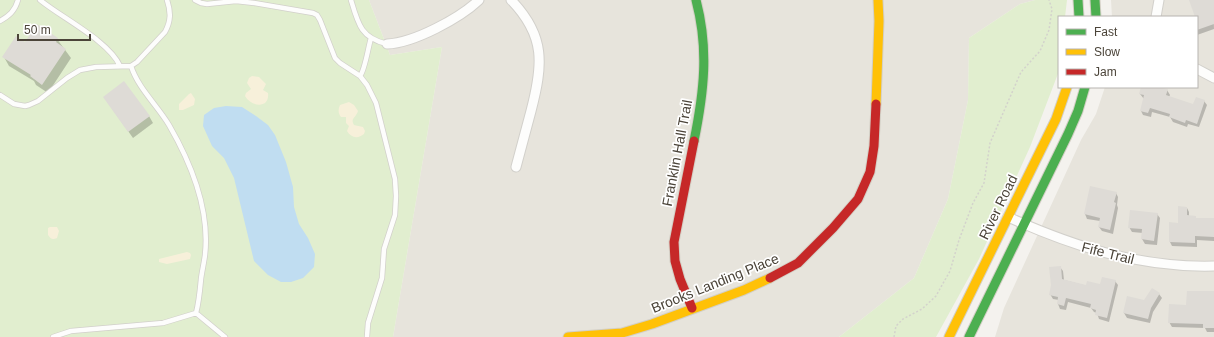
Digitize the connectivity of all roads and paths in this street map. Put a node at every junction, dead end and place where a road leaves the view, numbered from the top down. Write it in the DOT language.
graph roads {
  1 [pos="18,0"];
  2 [pos="40,0"];
  3 [pos="167,0"];
  4 [pos="195,0"];
  5 [pos="351,0"];
  6 [pos="511,0"];
  7 [pos="696,0"];
  8 [pos="878,0"];
  9 [pos="1049,0"];
  10 [pos="1078,0"];
  11 [pos="1095,0"];
  12 [pos="1159,0"];
  13 [pos="476,1"];
  14 [pos="1079,16"];
  15 [pos="1096,16"];
  16 [pos="1156,16"];
  17 [pos="0,21"];
  18 [pos="371,38"];
  19 [pos="388,44"];
  20 [pos="120,66"];
  21 [pos="131,66"];
  22 [pos="1198,70"];
  23 [pos="360,76"];
  24 [pos="1214,78"];
  25 [pos="1068,88"];
  26 [pos="1085,88"];
  27 [pos="0,96"];
  28 [pos="516,167"];
  29 [pos="1008,218"];
  30 [pos="1024,225"];
  31 [pos="1214,266"];
  32 [pos="692,308"];
  33 [pos="196,313"];
  34 [pos="53,337"];
  35 [pos="225,337"];
  36 [pos="367,337"];
  37 [pos="568,337"];
  38 [pos="894,337"];
  39 [pos="949,337"];
  40 [pos="969,337"];
  1 -- 17 [label="lane"];
  2 -- 20 [label="lane"];
  3 -- 21 [label="lane"];
  4 -- 23 [label="lane"];
  5 -- 18 [label="lane"];
  6 -- 28 [label="street"];
  7 -- 32 [label="street, Franklin Hall Trail"];
  8 -- 32 [label="street, Brooks Landing Place"];
  9 -- 38 [label="path"];
  10 -- 14 [label="street"];
  11 -- 15 [label="street"];
  12 -- 16 [label="street"];
  13 -- 19 [label="street"];
  18 -- 19 [label="lane"];
  18 -- 23 [label="lane"];
  20 -- 21 [label="lane"];
  20 -- 27 [label="lane"];
  21 -- 33 [label="lane"];
  22 -- 24 [label="street"];
  23 -- 36 [label="lane"];
  25 -- 29 [label="street, River Road"];
  26 -- 30 [label="street"];
  29 -- 30 [label="street, Fife Trail"];
  29 -- 39 [label="street, River Road"];
  30 -- 31 [label="street, Fife Trail"];
  30 -- 40 [label="street"];
  32 -- 37 [label="street, Brooks Landing Place"];
  33 -- 34 [label="lane"];
  33 -- 35 [label="lane"];
}
